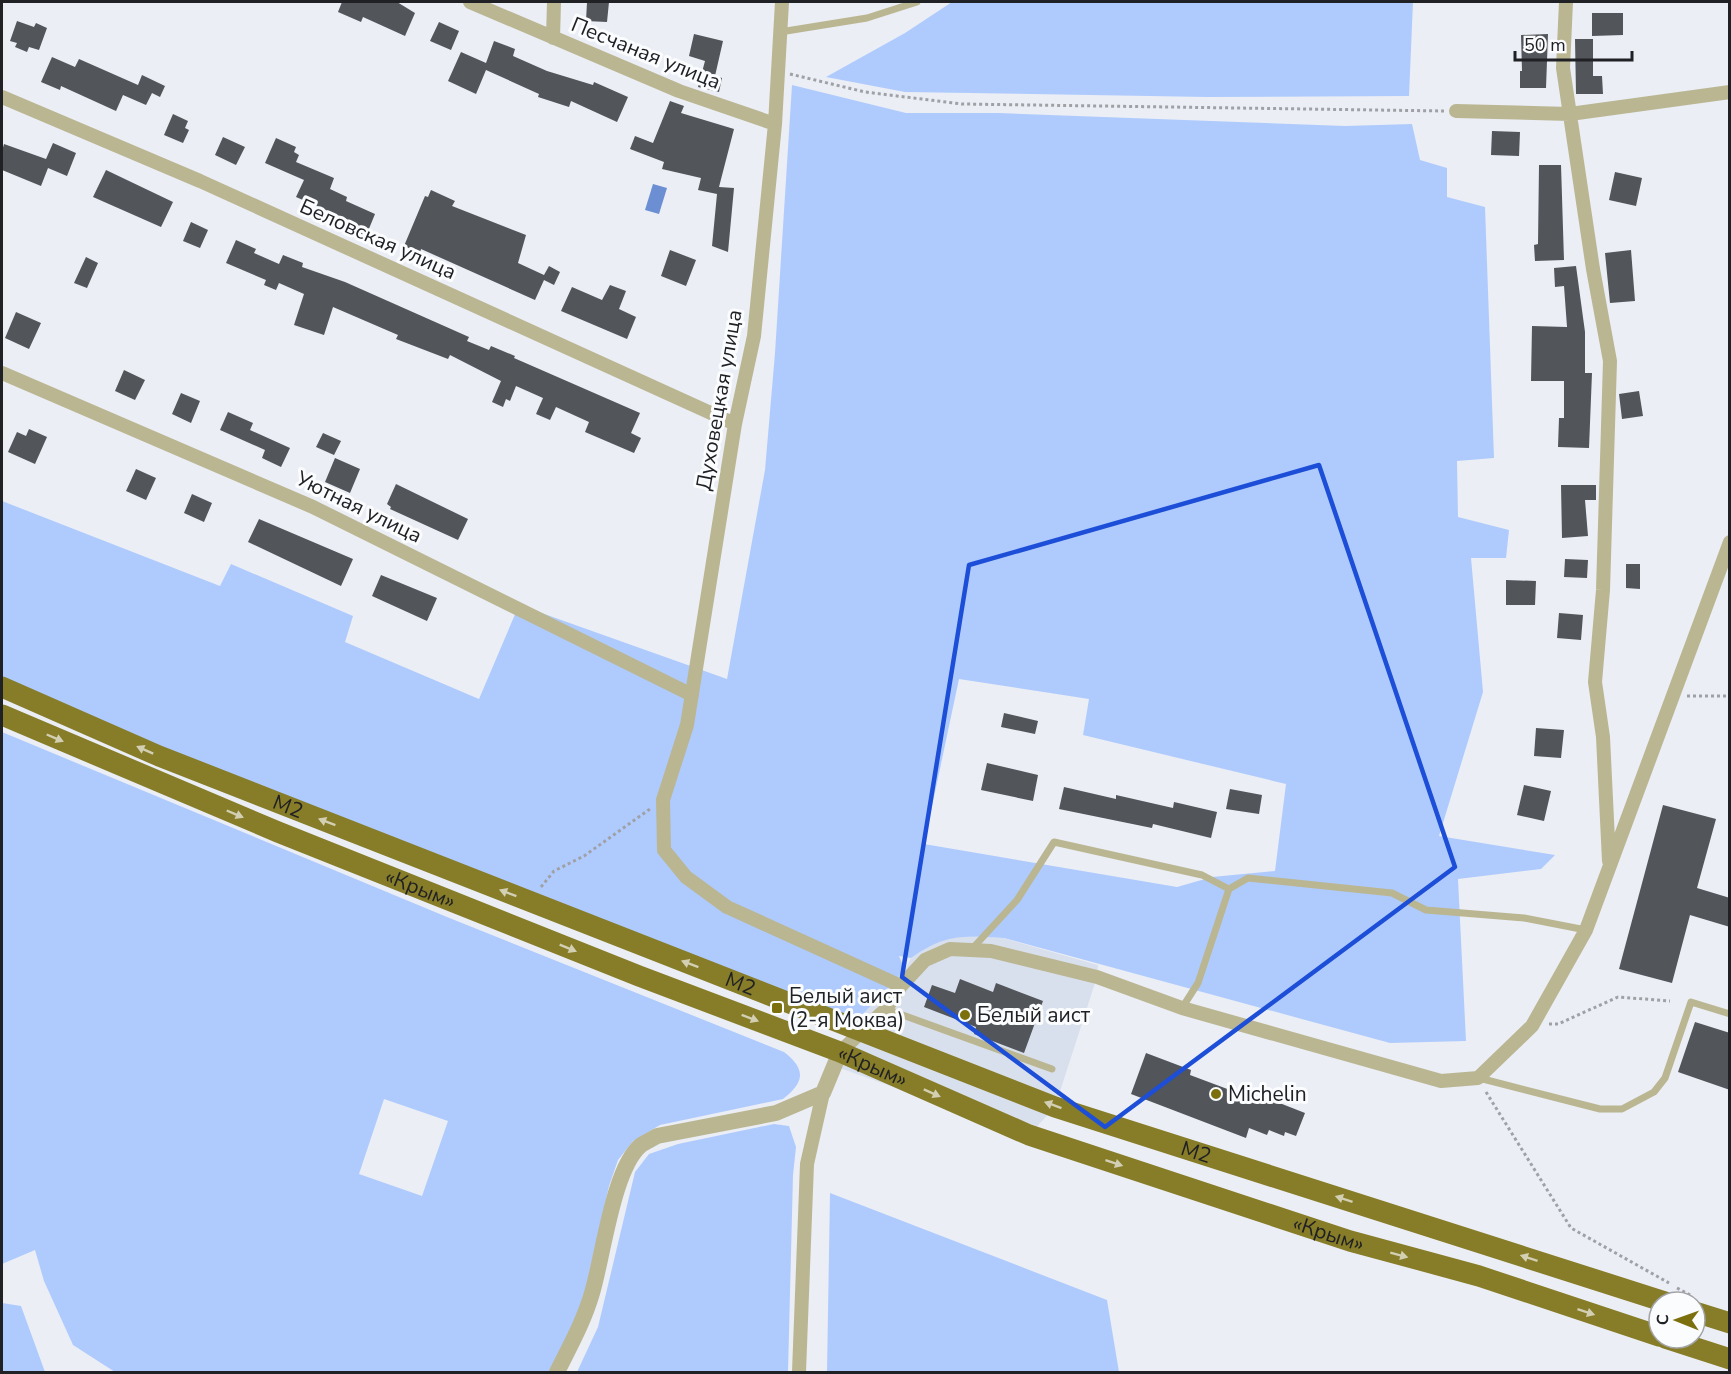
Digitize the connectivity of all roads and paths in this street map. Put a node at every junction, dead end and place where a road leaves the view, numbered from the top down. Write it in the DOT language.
graph roads {
  1 [pos="470,2"];
  2 [pos="555,2"];
  3 [pos="782,2"];
  4 [pos="917,2"];
  5 [pos="1566,2"];
  6 [pos="780,32"];
  7 [pos="553,38"];
  8 [pos="777,71"];
  9 [pos="1730,93"];
  10 [pos="2,97"];
  11 [pos="1456,111"];
  12 [pos="1570,114"];
  13 [pos="775,124"];
  14 [pos="2,373"];
  15 [pos="735,424"];
  16 [pos="1730,542"];
  17 [pos="2,687"];
  18 [pos="692,695"];
  19 [pos="1673,696"];
  20 [pos="1730,696"];
  21 [pos="2,715"];
  22 [pos="663,800"];
  23 [pos="1610,869"];
  24 [pos="1229,889"];
  25 [pos="530,901"];
  26 [pos="1586,930"];
  27 [pos="971,950"];
  28 [pos="901,986"];
  29 [pos="1670,1000"];
  30 [pos="1182,1008"];
  31 [pos="886,1009"];
  32 [pos="1730,1014"];
  33 [pos="1532,1026"];
  34 [pos="862,1031"];
  35 [pos="840,1052"];
  36 [pos="1052,1069"];
  37 [pos="1478,1078"];
  38 [pos="823,1093"];
  39 [pos="1672,1290"];
  40 [pos="1647,1296"];
  41 [pos="1707,1311"];
  42 [pos="1730,1323"];
  43 [pos="1647,1332"];
  44 [pos="1702,1350"];
  45 [pos="1730,1359"];
  46 [pos="557,1372"];
  47 [pos="799,1372"];
  1 -- 7 [label="street, Песчаная улица"];
  2 -- 7 [label="street"];
  3 -- 6 [label="street, Духовецкая улица"];
  4 -- 6 [label="lane"];
  5 -- 12 [label="street"];
  6 -- 8 [label="street, Духовецкая улица"];
  7 -- 13 [label="street, Песчаная улица"];
  8 -- 11 [label="path"];
  8 -- 13 [label="street, Духовецкая улица"];
  9 -- 12 [label="street"];
  10 -- 15 [label="street, Беловская улица"];
  11 -- 12 [label="street"];
  12 -- 23 [label="street"];
  13 -- 15 [label="street, Духовецкая улица"];
  14 -- 18 [label="street, Уютная улица"];
  15 -- 18 [label="street, Духовецкая улица"];
  16 -- 19 [label="street"];
  25 -- 17 [label="highway, М2, one-way"];
  18 -- 22 [label="street, Духовецкая улица"];
  19 -- 20 [label="path"];
  19 -- 23 [label="street"];
  21 -- 35 [label="highway, «Крым», one-way"];
  22 -- 25 [label="path"];
  22 -- 28 [label="street, Духовецкая улица"];
  23 -- 26 [label="street"];
  24 -- 26 [label="lane"];
  24 -- 27 [label="lane"];
  24 -- 30 [label="lane"];
  34 -- 25 [label="highway, М2, one-way"];
  26 -- 33 [label="street"];
  27 -- 28 [label="street"];
  27 -- 30 [label="street"];
  28 -- 31 [label="street"];
  29 -- 33 [label="path"];
  30 -- 37 [label="street"];
  31 -- 34 [label="street"];
  31 -- 36 [label="lane"];
  32 -- 37 [label="lane"];
  33 -- 37 [label="street"];
  34 -- 35 [label="street"];
  40 -- 34 [label="highway, М2, one-way"];
  35 -- 38 [label="street"];
  35 -- 43 [label="highway, «Крым», one-way"];
  37 -- 39 [label="path"];
  38 -- 46 [label="street"];
  38 -- 47 [label="street"];
  41 -- 42 [label="highway"];
  44 -- 45 [label="highway"];
}
